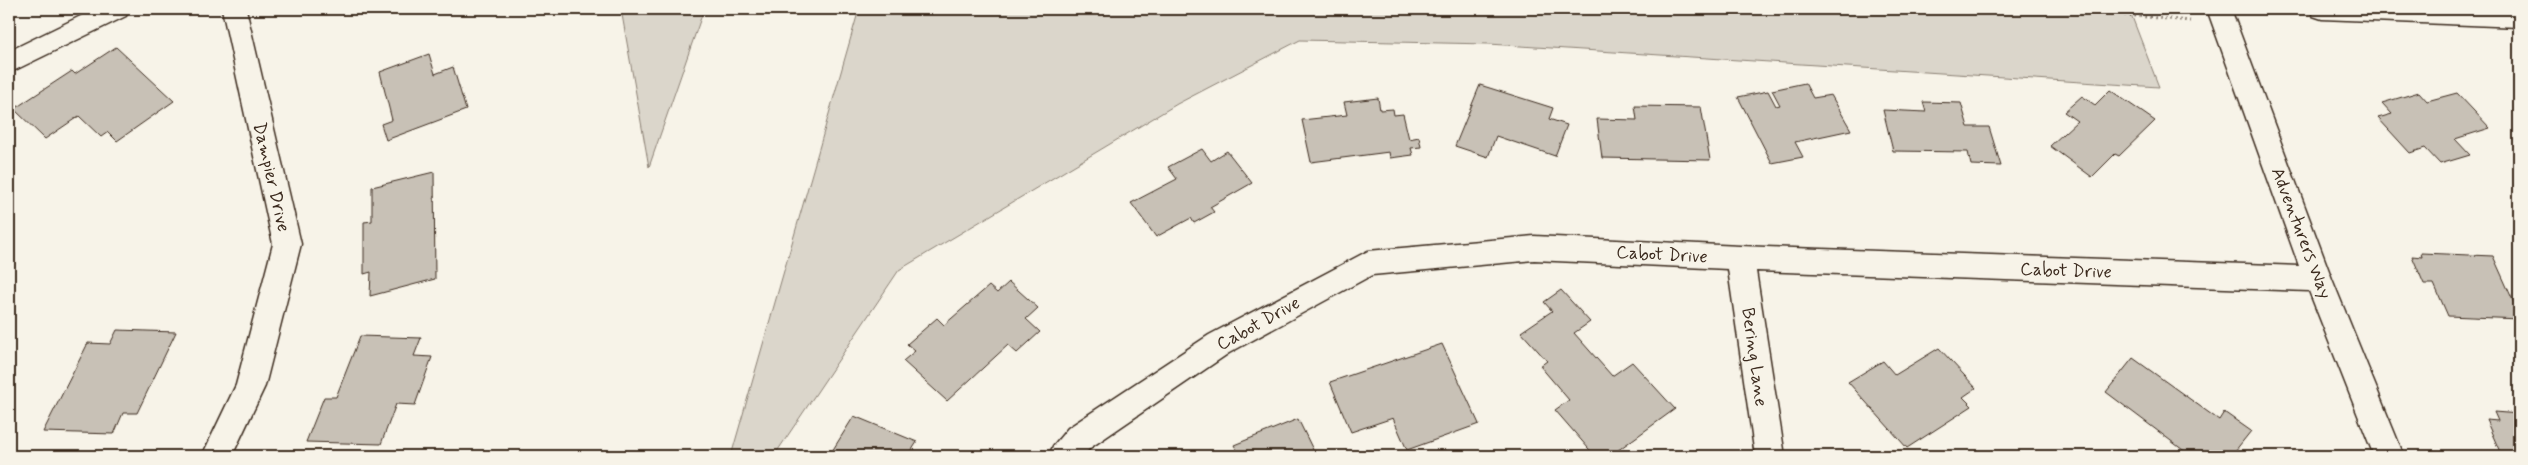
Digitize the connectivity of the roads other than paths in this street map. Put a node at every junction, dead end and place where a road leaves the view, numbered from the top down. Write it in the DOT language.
graph roads {
  1 [pos="117,9"];
  2 [pos="234,9"];
  3 [pos="2322,9"];
  4 [pos="2222,17"];
  5 [pos="2519,17"];
  6 [pos="9,63"];
  7 [pos="1740,258"];
  8 [pos="2318,279"];
  9 [pos="217,456"];
  10 [pos="1064,456"];
  11 [pos="1770,456"];
  12 [pos="2389,456"];
  1 -- 6 [label="street"];
  2 -- 9 [label="street, Dampier Drive"];
  3 -- 5 [label="street"];
  4 -- 8 [label="street, Adventurers Way"];
  7 -- 8 [label="street, Cabot Drive"];
  7 -- 10 [label="street, Cabot Drive"];
  7 -- 11 [label="street, Bering Lane"];
  8 -- 12 [label="street, Adventurers Way"];
}
